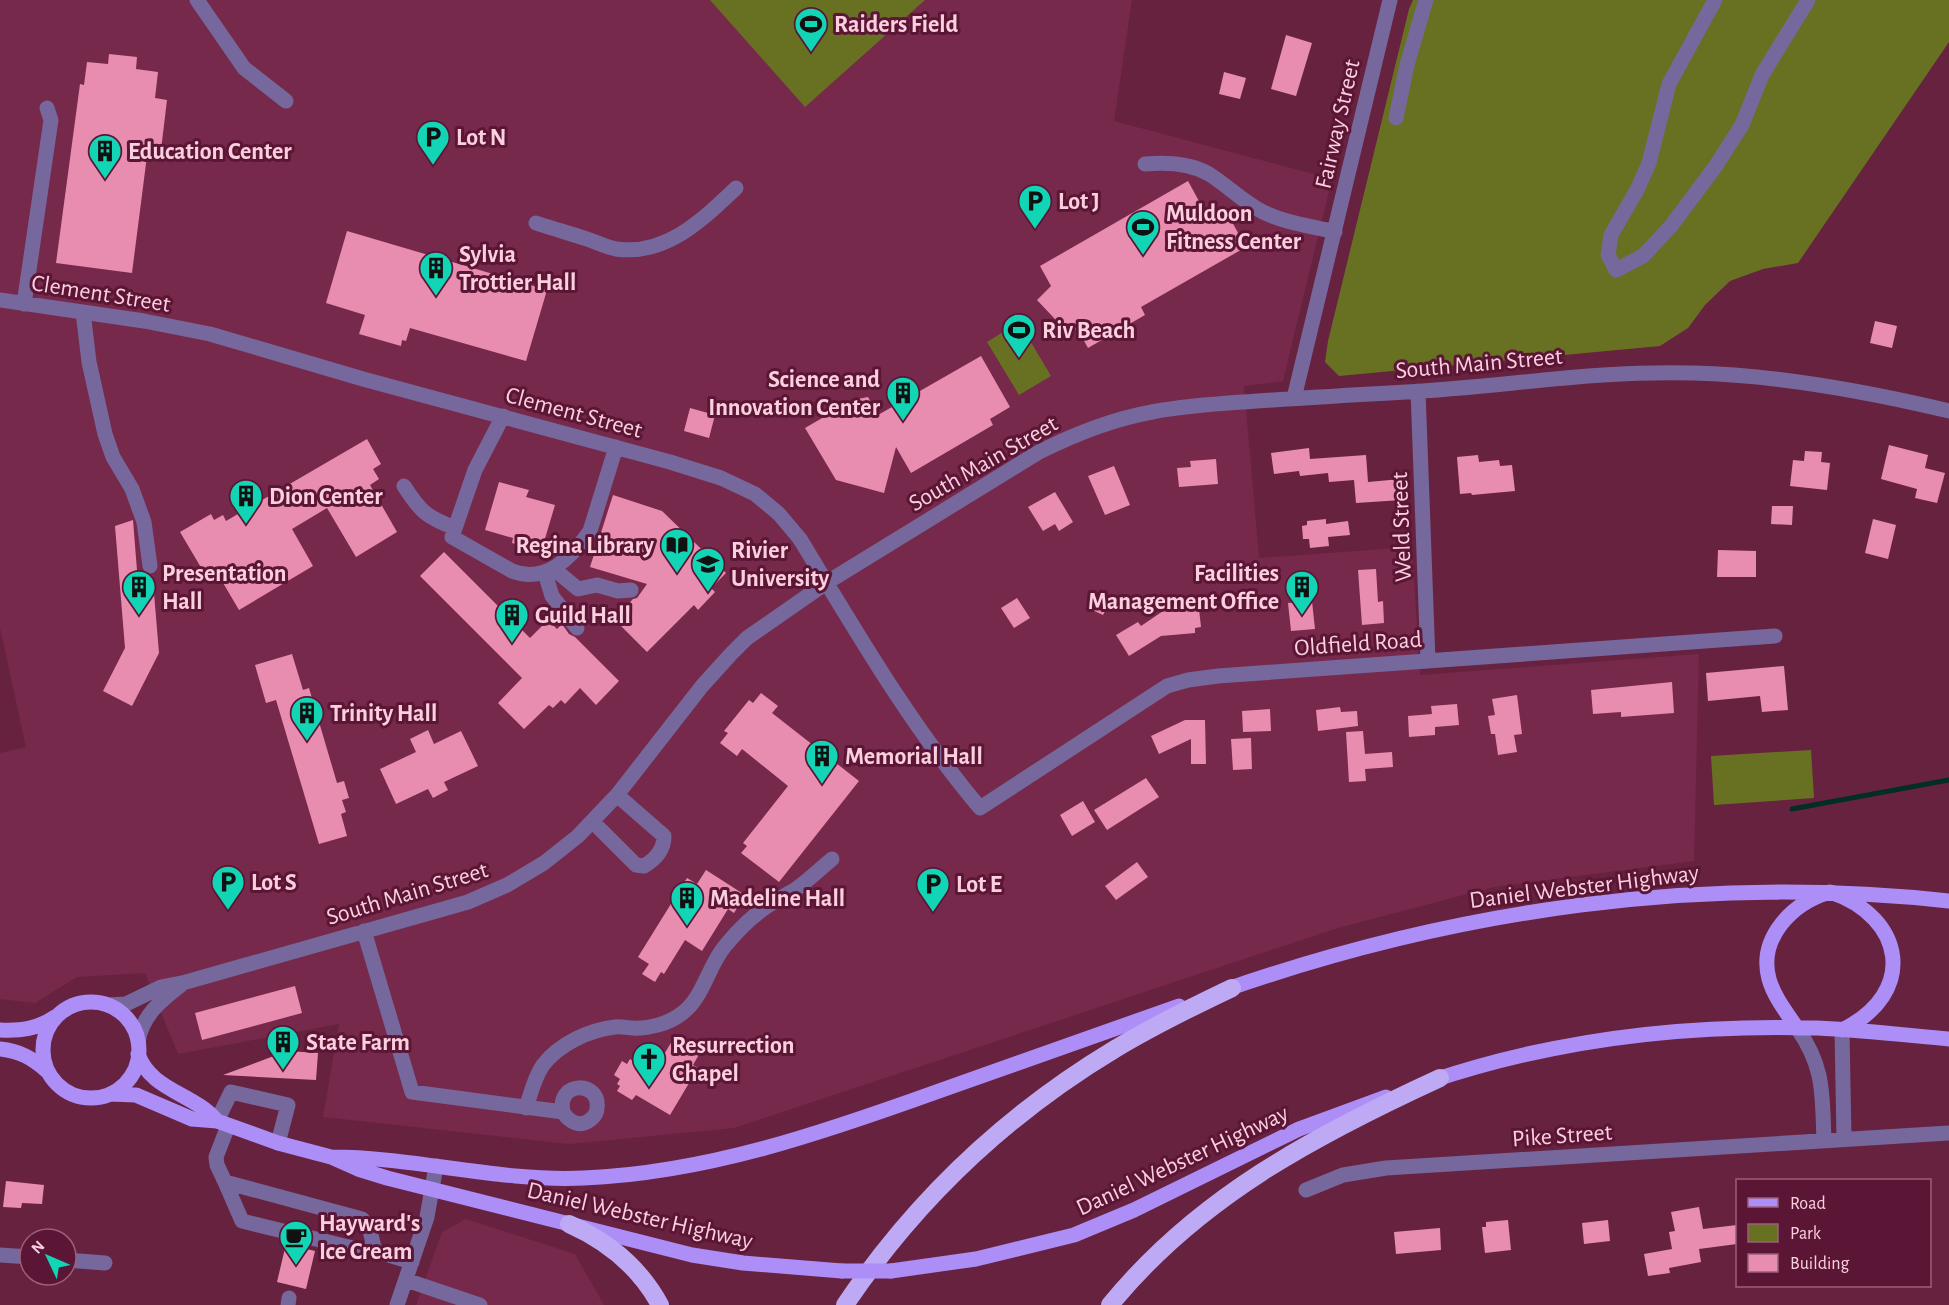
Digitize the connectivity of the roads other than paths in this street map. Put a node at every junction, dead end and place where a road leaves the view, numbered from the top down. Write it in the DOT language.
graph roads {
  1 [pos="197,0"];
  2 [pos="1390,0"];
  3 [pos="1426,0"];
  4 [pos="1714,0"];
  5 [pos="1808,0"];
  6 [pos="286,101"];
  7 [pos="47,108"];
  8 [pos="1396,118"];
  9 [pos="1145,164"];
  10 [pos="736,188"];
  11 [pos="536,223"];
  12 [pos="1335,232"];
  13 [pos="0,300"];
  14 [pos="24,304"];
  15 [pos="83,312"];
  16 [pos="1418,391"];
  17 [pos="1294,398"];
  18 [pos="1949,411"];
  19 [pos="503,416"];
  20 [pos="616,447"];
  21 [pos="404,486"];
  22 [pos="455,528"];
  23 [pos="150,566"];
  24 [pos="550,571"];
  25 [pos="826,583"];
  26 [pos="631,590"];
  27 [pos="577,628"];
  28 [pos="1775,636"];
  29 [pos="1428,661"];
  30 [pos="617,795"];
  31 [pos="980,808"];
  32 [pos="593,822"];
  33 [pos="832,859"];
  34 [pos="1830,892"];
  35 [pos="1949,901"];
  36 [pos="364,931"];
  37 [pos="186,982"];
  38 [pos="1232,988"];
  39 [pos="109,1005"];
  40 [pos="55,1017"];
  41 [pos="1797,1028"];
  42 [pos="0,1030"];
  43 [pos="1842,1030"];
  44 [pos="1949,1039"];
  45 [pos="138,1048"];
  46 [pos="0,1049"];
  47 [pos="48,1072"];
  48 [pos="1440,1078"];
  49 [pos="110,1094"];
  50 [pos="526,1107"];
  51 [pos="563,1112"];
  52 [pos="222,1123"];
  53 [pos="1949,1133"];
  54 [pos="1844,1139"];
  55 [pos="1824,1141"];
  56 [pos="278,1143"];
  57 [pos="331,1157"];
  58 [pos="436,1167"];
  59 [pos="225,1182"];
  60 [pos="432,1190"];
  61 [pos="1306,1190"];
  62 [pos="569,1224"];
  63 [pos="375,1251"];
  64 [pos="0,1255"];
  65 [pos="18,1256"];
  66 [pos="78,1261"];
  67 [pos="412,1262"];
  68 [pos="105,1263"];
  69 [pos="406,1280"];
  70 [pos="397,1305"];
  71 [pos="480,1305"];
  72 [pos="660,1305"];
  73 [pos="845,1305"];
  74 [pos="1110,1305"];
  1 -- 6 [label="street"];
  2 -- 12 [label="street, Fairway Street"];
  3 -- 8 [label="street"];
  4 -- 5 [label="street"];
  7 -- 14 [label="street"];
  9 -- 12 [label="street"];
  10 -- 11 [label="street"];
  12 -- 17 [label="street, Fairway Street"];
  13 -- 14 [label="street, Clement Street"];
  14 -- 15 [label="street, Clement Street"];
  15 -- 19 [label="street, Clement Street"];
  15 -- 23 [label="street"];
  16 -- 17 [label="street, South Main Street"];
  16 -- 18 [label="street, South Main Street"];
  16 -- 29 [label="street, Weld Street"];
  17 -- 25 [label="street, South Main Street"];
  19 -- 20 [label="street, Clement Street"];
  19 -- 22 [label="street"];
  20 -- 24 [label="street"];
  20 -- 25 [label="street, Clement Street"];
  21 -- 22 [label="street"];
  22 -- 24 [label="street"];
  24 -- 26 [label="street"];
  24 -- 27 [label="street"];
  25 -- 30 [label="street, South Main Street"];
  25 -- 31 [label="street, Clement Street"];
  28 -- 29 [label="street, Oldfield Road"];
  29 -- 31 [label="street, Oldfield Road"];
  30 -- 32 [label="street, South Main Street"];
  30 -- 32 [label="street"];
  32 -- 36 [label="street, South Main Street"];
  33 -- 50 [label="street"];
  34 -- 35 [label="main road, Daniel Webster Highway"];
  34 -- 38 [label="main road, Daniel Webster Highway"];
  34 -- 41 [label="main road"];
  34 -- 43 [label="main road"];
  36 -- 37 [label="street, South Main Street"];
  36 -- 50 [label="street"];
  37 -- 39 [label="street, South Main Street"];
  37 -- 45 [label="street, South Main Street"];
  38 -- 58 [label="main road, Daniel Webster Highway"];
  38 -- 73 [label="highway"];
  39 -- 40 [label="main road"];
  39 -- 45 [label="main road"];
  40 -- 42 [label="main road"];
  40 -- 47 [label="main road"];
  41 -- 43 [label="main road, Daniel Webster Highway"];
  41 -- 48 [label="main road, Daniel Webster Highway"];
  41 -- 55 [label="street"];
  43 -- 44 [label="main road, Daniel Webster Highway"];
  43 -- 54 [label="street"];
  45 -- 49 [label="main road"];
  45 -- 52 [label="main road"];
  46 -- 47 [label="main road"];
  47 -- 49 [label="main road"];
  48 -- 62 [label="main road, Daniel Webster Highway, bridge"];
  48 -- 74 [label="highway"];
  49 -- 52 [label="main road"];
  50 -- 51 [label="street"];
  52 -- 56 [label="main road"];
  52 -- 56 [label="street"];
  52 -- 59 [label="street"];
  53 -- 54 [label="street, Pike Street"];
  54 -- 55 [label="street, Pike Street"];
  55 -- 61 [label="street, Pike Street"];
  56 -- 57 [label="main road"];
  57 -- 58 [label="main road, Daniel Webster Highway"];
  57 -- 60 [label="main road, Daniel Webster Highway"];
  58 -- 60 [label="street"];
  59 -- 63 [label="street"];
  59 -- 63 [label="street"];
  60 -- 62 [label="main road, Daniel Webster Highway"];
  60 -- 67 [label="street"];
  62 -- 72 [label="highway"];
  63 -- 67 [label="street"];
  64 -- 65 [label="street"];
  66 -- 68 [label="street"];
  67 -- 69 [label="street"];
  69 -- 70 [label="street"];
  69 -- 71 [label="street"];
}
